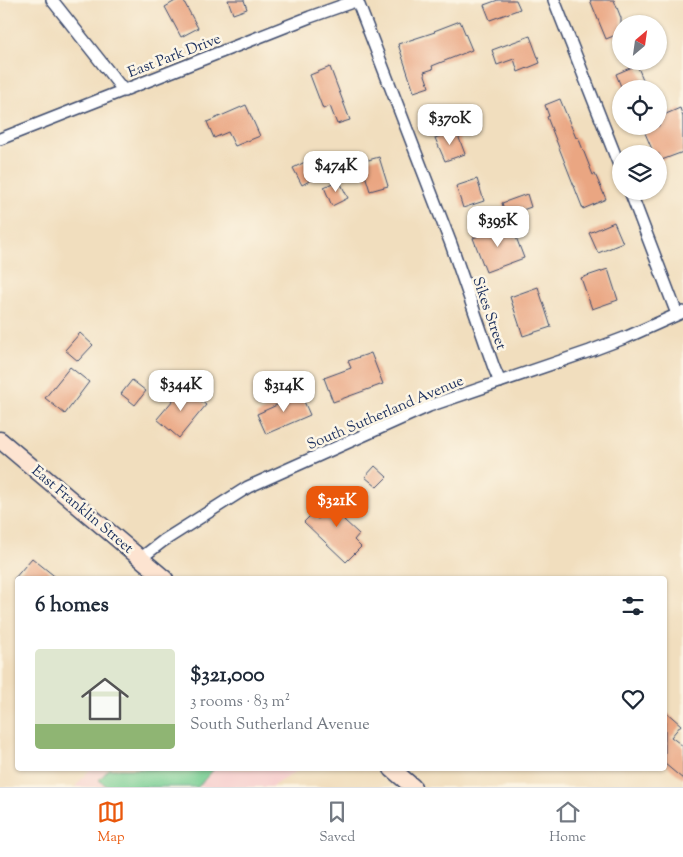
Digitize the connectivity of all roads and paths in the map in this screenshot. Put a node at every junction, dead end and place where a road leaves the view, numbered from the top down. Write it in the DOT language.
graph roads {
  1 [pos="52,0"];
  2 [pos="358,0"];
  3 [pos="554,0"];
  4 [pos="124,91"];
  5 [pos="0,139"];
  6 [pos="612,147"];
  7 [pos="634,200"];
  8 [pos="680,313"];
  9 [pos="500,382"];
  10 [pos="0,440"];
  11 [pos="141,558"];
  12 [pos="162,576"];
  13 [pos="394,771"];
  14 [pos="413,787"];
  1 -- 4 [label="street"];
  2 -- 4 [label="street, East Park Drive"];
  2 -- 9 [label="street, Sikes Street"];
  3 -- 6 [label="street"];
  4 -- 5 [label="street, East Park Drive"];
  7 -- 8 [label="street"];
  8 -- 9 [label="street, South Sutherland Avenue"];
  9 -- 11 [label="street, South Sutherland Avenue"];
  10 -- 11 [label="main road, East Franklin Street"];
  11 -- 12 [label="main road, East Franklin Street"];
  13 -- 14 [label="main road"];
}
